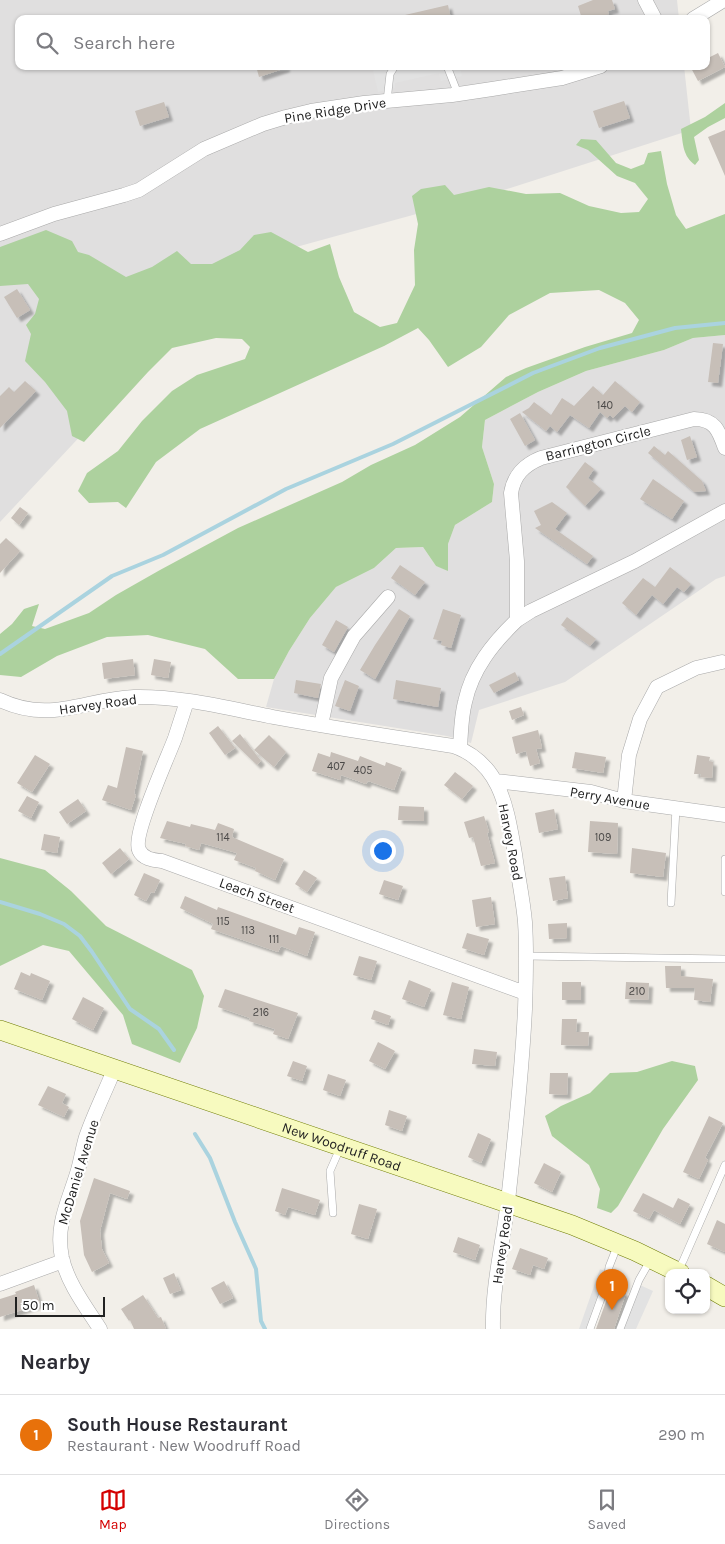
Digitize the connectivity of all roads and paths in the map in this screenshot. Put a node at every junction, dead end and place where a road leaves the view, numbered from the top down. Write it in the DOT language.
graph roads {
  1 [pos="645,0"];
  2 [pos="724,0"];
  3 [pos="653,15"];
  4 [pos="700,15"];
  5 [pos="392,70"];
  6 [pos="449,70"];
  7 [pos="588,70"];
  8 [pos="458,94"];
  9 [pos="387,101"];
  10 [pos="0,234"];
  11 [pos="725,448"];
  12 [pos="725,511"];
  13 [pos="388,597"];
  14 [pos="517,620"];
  15 [pos="723,663"];
  16 [pos="0,700"];
  17 [pos="187,701"];
  18 [pos="321,726"];
  19 [pos="460,748"];
  20 [pos="496,781"];
  21 [pos="624,801"];
  22 [pos="676,808"];
  23 [pos="725,815"];
  24 [pos="725,859"];
  25 [pos="725,892"];
  26 [pos="670,903"];
  27 [pos="526,956"];
  28 [pos="724,959"];
  29 [pos="525,993"];
  30 [pos="0,1030"];
  31 [pos="114,1070"];
  32 [pos="341,1146"];
  33 [pos="725,1165"];
  34 [pos="508,1202"];
  35 [pos="333,1213"];
  36 [pos="618,1244"];
  37 [pos="651,1259"];
  38 [pos="63,1261"];
  39 [pos="672,1269"];
  40 [pos="679,1269"];
  41 [pos="0,1284"];
  42 [pos="710,1288"];
  43 [pos="725,1297"];
  44 [pos="100,1329"];
  45 [pos="493,1329"];
  46 [pos="590,1329"];
  47 [pos="620,1329"];
  1 -- 3 [label="street"];
  2 -- 4 [label="street"];
  5 -- 9 [label="lane"];
  6 -- 8 [label="lane"];
  7 -- 8 [label="street, Pine Ridge Drive"];
  8 -- 9 [label="street, Pine Ridge Drive"];
  9 -- 10 [label="street, Pine Ridge Drive"];
  11 -- 14 [label="street, Barrington Circle"];
  12 -- 14 [label="street"];
  13 -- 18 [label="street"];
  14 -- 19 [label="street"];
  15 -- 21 [label="street"];
  16 -- 17 [label="street, Harvey Road"];
  17 -- 18 [label="street, Harvey Road"];
  17 -- 29 [label="street, Leach Street"];
  18 -- 19 [label="street, Harvey Road"];
  19 -- 20 [label="street, Harvey Road"];
  20 -- 21 [label="street, Perry Avenue"];
  20 -- 27 [label="street, Harvey Road"];
  21 -- 22 [label="street, Perry Avenue"];
  22 -- 23 [label="street, Perry Avenue"];
  22 -- 26 [label="lane"];
  24 -- 25 [label="lane"];
  27 -- 28 [label="lane"];
  27 -- 29 [label="street, Harvey Road"];
  29 -- 34 [label="street, Harvey Road"];
  30 -- 31 [label="main road, New Woodruff Road"];
  31 -- 32 [label="main road, New Woodruff Road"];
  31 -- 38 [label="street, McDaniel Avenue"];
  32 -- 34 [label="main road, New Woodruff Road"];
  32 -- 35 [label="lane"];
  33 -- 40 [label="lane"];
  34 -- 36 [label="main road, New Woodruff Road"];
  34 -- 45 [label="street, Harvey Road"];
  36 -- 37 [label="main road, New Woodruff Road"];
  36 -- 46 [label="lane"];
  37 -- 39 [label="main road, New Woodruff Road"];
  37 -- 47 [label="lane"];
  38 -- 41 [label="street"];
  38 -- 44 [label="street, McDaniel Avenue"];
  42 -- 43 [label="main road"];
}
